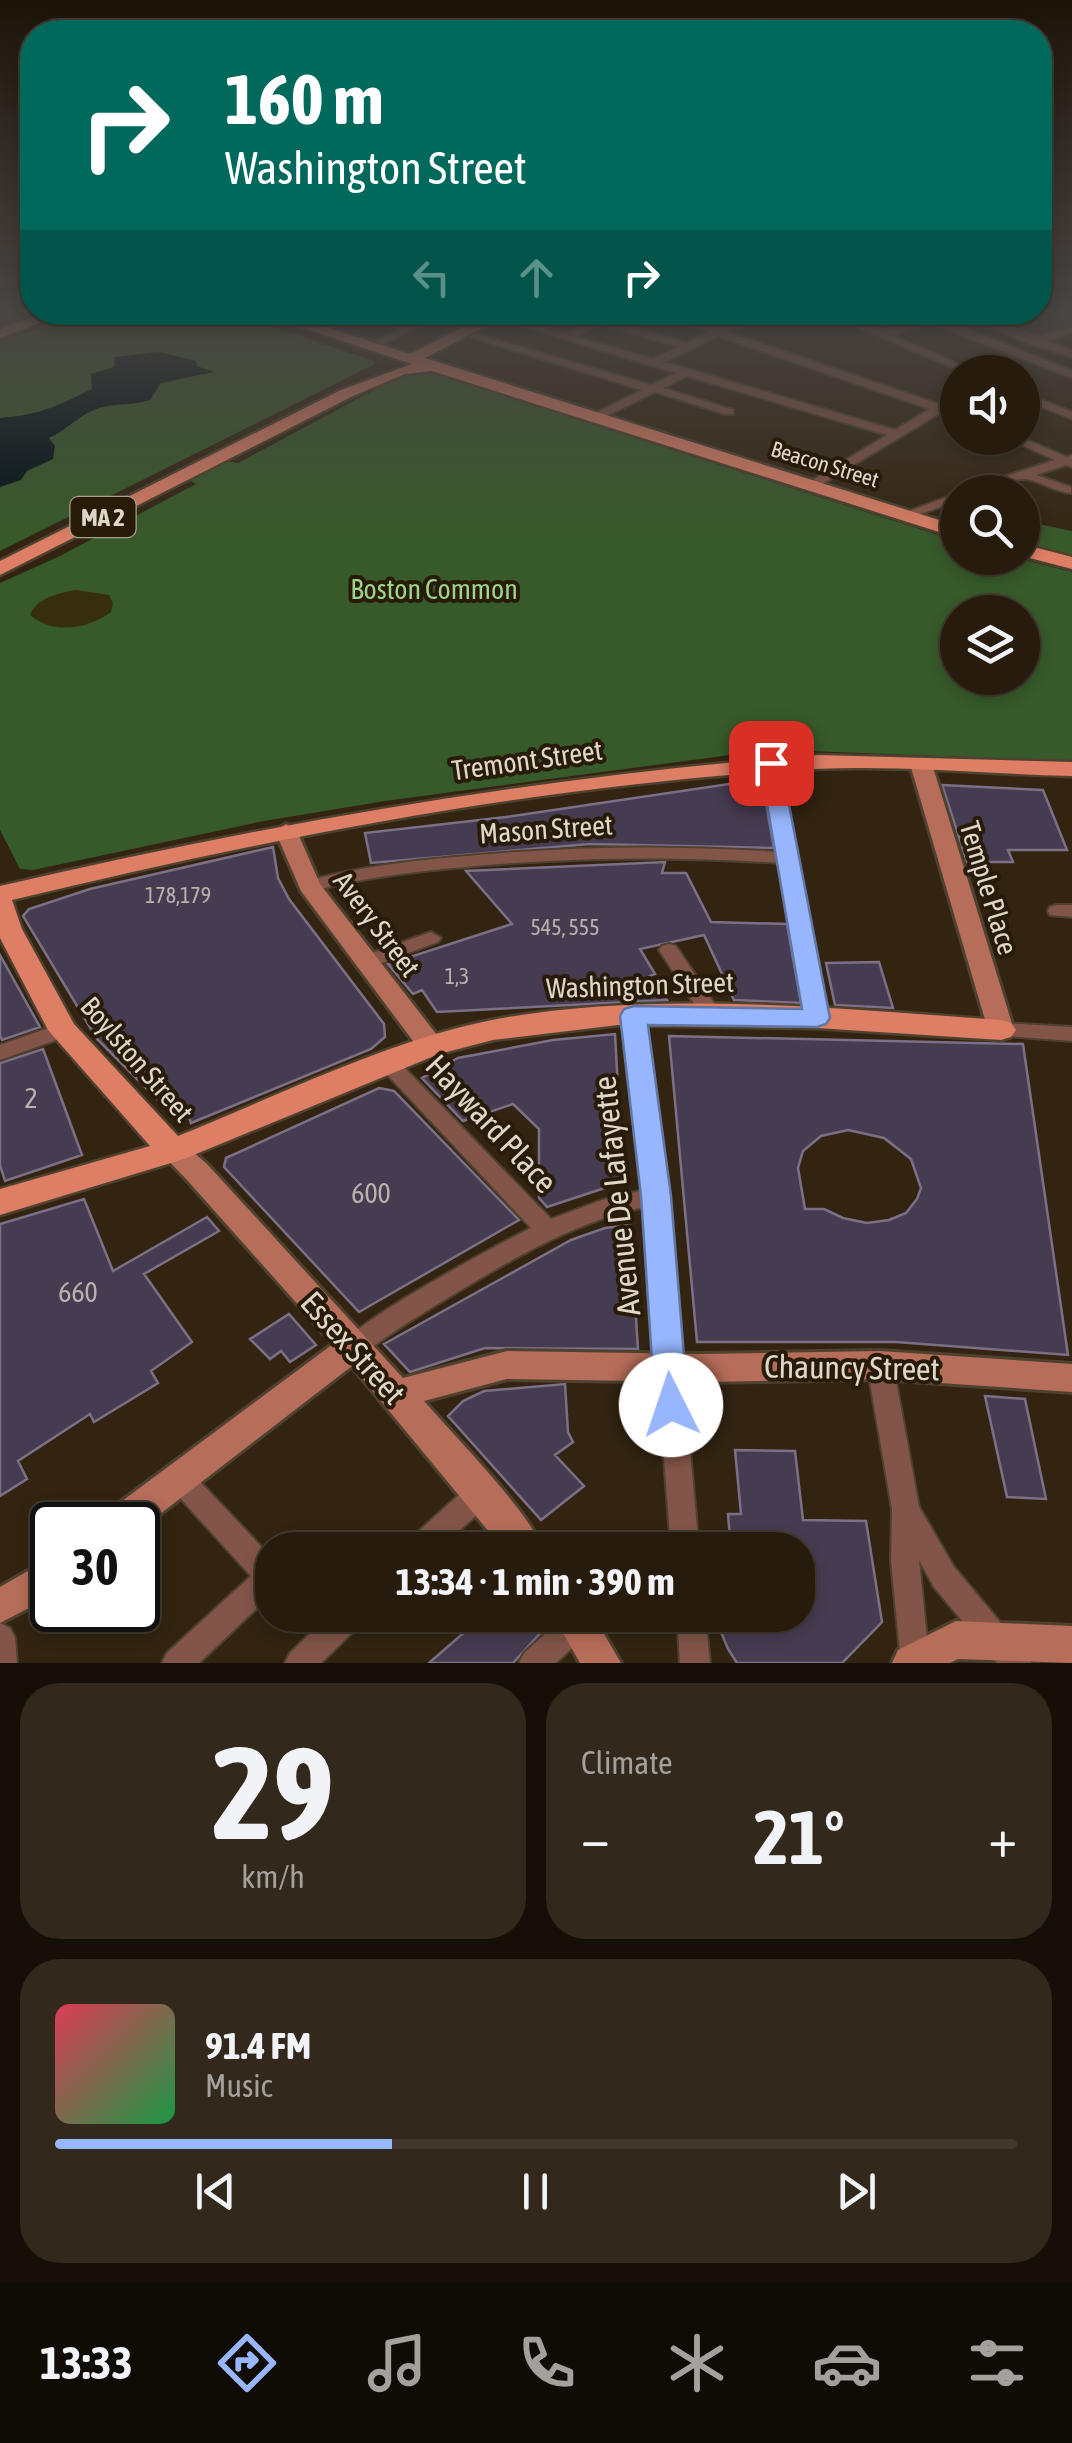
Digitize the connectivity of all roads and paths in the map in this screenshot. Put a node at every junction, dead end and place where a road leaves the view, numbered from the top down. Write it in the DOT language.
graph roads {
  1 [pos="356,389"];
  2 [pos="503,389"];
  3 [pos="652,389"];
  4 [pos="742,389"];
  5 [pos="883,389"];
  6 [pos="636,396"];
  7 [pos="1040,402"];
  8 [pos="665,404"];
  9 [pos="940,408"];
  10 [pos="729,412"];
  11 [pos="1072,416"];
  12 [pos="594,418"];
  13 [pos="896,434"];
  14 [pos="1040,449"];
  15 [pos="1070,461"];
  16 [pos="1023,474"];
  17 [pos="812,486"];
  18 [pos="1067,490"];
  19 [pos="940,503"];
  20 [pos="905,516"];
  21 [pos="940,527"];
  22 [pos="1040,554"];
  23 [pos="1072,562"];
  24 [pos="0,569"];
  25 [pos="771,763"];
  26 [pos="921,764"];
  27 [pos="1072,769"];
  28 [pos="286,831"];
  29 [pos="789,858"];
  30 [pos="309,886"];
  31 [pos="0,894"];
  32 [pos="0,902"];
  33 [pos="430,938"];
  34 [pos="9,949"];
  35 [pos="669,950"];
  36 [pos="368,962"];
  37 [pos="634,1016"];
  38 [pos="712,1017"];
  39 [pos="817,1018"];
  40 [pos="63,1030"];
  41 [pos="1001,1030"];
  42 [pos="1072,1034"];
  43 [pos="430,1046"];
  44 [pos="0,1053"];
  45 [pos="388,1063"];
  46 [pos="173,1151"];
  47 [pos="2,1195"];
  48 [pos="656,1196"];
  49 [pos="546,1229"];
  50 [pos="354,1346"];
  51 [pos="880,1365"];
  52 [pos="669,1367"];
  53 [pos="1072,1378"];
  54 [pos="394,1394"];
  55 [pos="180,1480"];
  56 [pos="482,1492"];
  57 [pos="150,1502"];
  58 [pos="906,1509"];
  59 [pos="438,1532"];
  60 [pos="512,1532"];
  61 [pos="683,1532"];
  62 [pos="30,1591"];
  63 [pos="0,1605"];
  64 [pos="332,1632"];
  65 [pos="562,1632"];
  66 [pos="582,1632"];
  67 [pos="692,1632"];
  68 [pos="0,1638"];
  69 [pos="1072,1645"];
  70 [pos="1004,1651"];
  71 [pos="912,1661"];
  72 [pos="2,1663"];
  73 [pos="177,1663"];
  74 [pos="300,1663"];
  75 [pos="534,1663"];
  76 [pos="602,1663"];
  77 [pos="695,1663"];
  1 -- 24 [label="main road, MA 2"];
  2 -- 12 [label="main road, Beacon Street"];
  3 -- 6 [label="street"];
  3 -- 10 [label="street"];
  4 -- 13 [label="street"];
  5 -- 9 [label="street"];
  6 -- 8 [label="street"];
  6 -- 12 [label="street"];
  7 -- 11 [label="street"];
  9 -- 13 [label="street"];
  12 -- 17 [label="main road, Beacon Street"];
  13 -- 17 [label="street"];
  14 -- 15 [label="street"];
  15 -- 16 [label="street"];
  16 -- 18 [label="street"];
  17 -- 20 [label="main road, Beacon Street"];
  19 -- 20 [label="street"];
  20 -- 21 [label="main road, Beacon Street"];
  22 -- 23 [label="main road"];
  25 -- 26 [label="main road, Tremont Street"];
  25 -- 28 [label="main road, Tremont Street"];
  25 -- 29 [label="street"];
  26 -- 27 [label="main road, Tremont Street"];
  26 -- 41 [label="main road, Temple Place"];
  28 -- 30 [label="main road, Avery Street"];
  28 -- 31 [label="main road, Tremont Street"];
  29 -- 30 [label="street, Mason Street"];
  29 -- 39 [label="street"];
  30 -- 36 [label="main road, Avery Street"];
  32 -- 34 [label="main road, Boylston Street"];
  33 -- 36 [label="street"];
  34 -- 40 [label="main road, Boylston Street"];
  35 -- 38 [label="street"];
  36 -- 43 [label="main road, Avery Street"];
  37 -- 38 [label="main road, Washington Street"];
  37 -- 43 [label="main road, Washington Street"];
  37 -- 48 [label="street, Avenue De Lafayette"];
  38 -- 39 [label="main road, Washington Street"];
  39 -- 41 [label="main road, Washington Street"];
  40 -- 44 [label="street"];
  40 -- 46 [label="main road, Boylston Street"];
  41 -- 42 [label="street, Washington Street"];
  43 -- 45 [label="main road, Washington Street"];
  45 -- 46 [label="main road, Washington Street"];
  45 -- 49 [label="street, Hayward Place"];
  46 -- 47 [label="main road, Washington Street"];
  46 -- 50 [label="main road, Essex Street"];
  48 -- 49 [label="street"];
  48 -- 52 [label="street, Avenue De Lafayette"];
  49 -- 50 [label="street"];
  50 -- 54 [label="main road, Essex Street"];
  50 -- 55 [label="main road"];
  51 -- 52 [label="main road, Chauncy Street"];
  51 -- 53 [label="main road, Chauncy Street"];
  51 -- 58 [label="street"];
  52 -- 54 [label="main road, Chauncy Street"];
  52 -- 61 [label="street, Avenue De Lafayette"];
  54 -- 56 [label="main road, Essex Street"];
  55 -- 57 [label="main road"];
  55 -- 73 [label="street"];
  56 -- 59 [label="street"];
  56 -- 60 [label="main road, Essex Street"];
  58 -- 70 [label="street"];
  58 -- 71 [label="street"];
  62 -- 63 [label="main road"];
  64 -- 74 [label="street"];
  65 -- 75 [label="street"];
  66 -- 76 [label="main road"];
  67 -- 77 [label="street"];
  68 -- 72 [label="street"];
  69 -- 70 [label="main road"];
  70 -- 71 [label="main road"];
}
